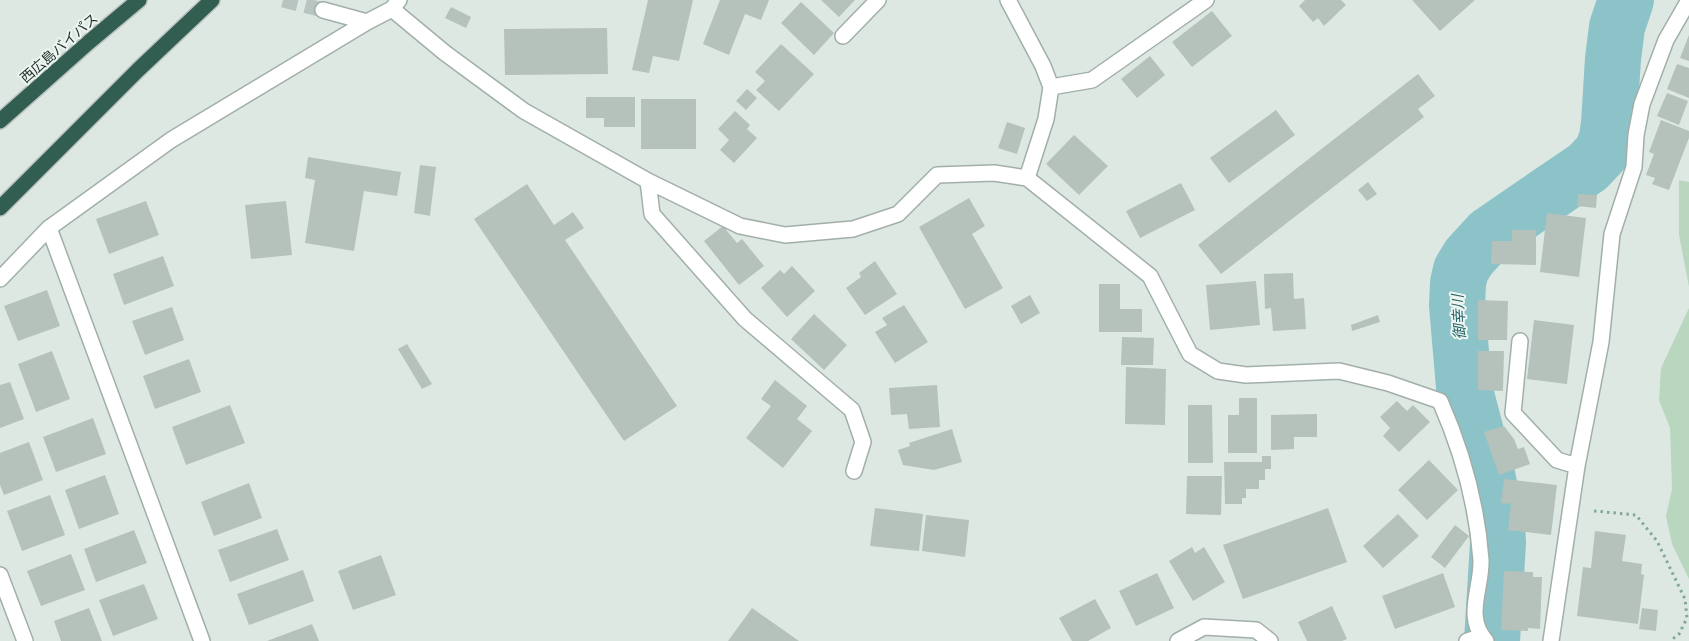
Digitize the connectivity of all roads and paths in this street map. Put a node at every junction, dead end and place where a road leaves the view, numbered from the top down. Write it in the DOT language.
graph roads {
  1 [pos="140,0"];
  2 [pos="212,0"];
  3 [pos="878,0"];
  4 [pos="1008,0"];
  5 [pos="1206,0"];
  6 [pos="1689,0"];
  7 [pos="396,5"];
  8 [pos="324,10"];
  9 [pos="367,22"];
  10 [pos="843,36"];
  11 [pos="1051,87"];
  12 [pos="0,121"];
  13 [pos="1027,178"];
  14 [pos="648,181"];
  15 [pos="0,208"];
  16 [pos="49,228"];
  17 [pos="0,279"];
  18 [pos="1520,341"];
  19 [pos="1577,466"];
  20 [pos="854,471"];
  21 [pos="1571,510"];
  22 [pos="0,575"];
  23 [pos="1484,639"];
  24 [pos="25,641"];
  25 [pos="202,641"];
  26 [pos="1178,641"];
  27 [pos="1270,641"];
  28 [pos="1467,641"];
  29 [pos="1551,641"];
  30 [pos="1670,641"];
  1 -- 12 [label="highway, 西広島バイパス"];
  2 -- 15 [label="highway"];
  3 -- 10 [label="street"];
  4 -- 11 [label="street"];
  5 -- 11 [label="street"];
  6 -- 19 [label="street"];
  7 -- 9 [label="street"];
  7 -- 14 [label="street"];
  8 -- 9 [label="street"];
  9 -- 16 [label="street"];
  11 -- 13 [label="street"];
  13 -- 14 [label="street"];
  13 -- 23 [label="street"];
  14 -- 20 [label="street"];
  16 -- 17 [label="street"];
  16 -- 25 [label="street"];
  18 -- 19 [label="street"];
  19 -- 21 [label="street"];
  21 -- 29 [label="street"];
  21 -- 30 [label="path"];
  22 -- 24 [label="street"];
  23 -- 28 [label="street"];
  26 -- 27 [label="street"];
}
